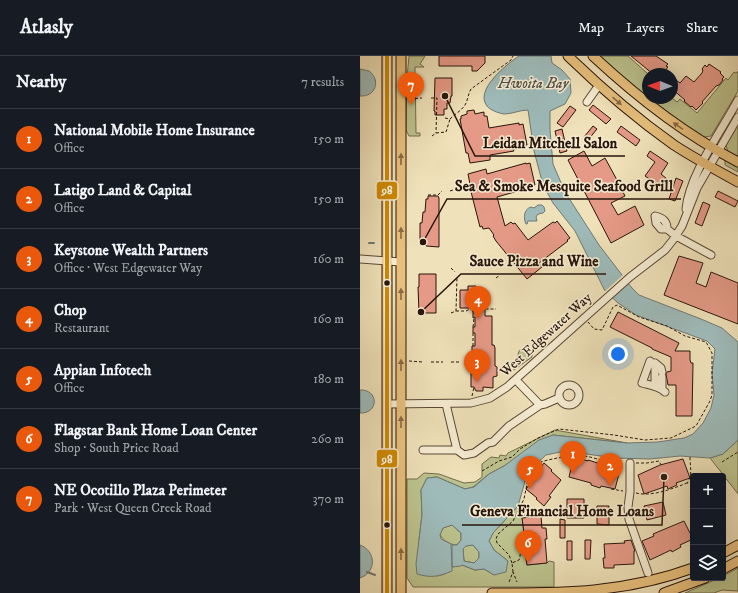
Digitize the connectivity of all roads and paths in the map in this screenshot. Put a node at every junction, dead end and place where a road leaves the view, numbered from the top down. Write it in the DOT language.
graph roads {
  1 [pos="387,56"];
  2 [pos="401,56"];
  3 [pos="513,56"];
  4 [pos="568,56"];
  5 [pos="596,57"];
  6 [pos="598,85"];
  7 [pos="422,98"];
  8 [pos="431,98"];
  9 [pos="410,99"];
  10 [pos="738,100"];
  11 [pos="586,102"];
  12 [pos="738,117"];
  13 [pos="445,118"];
  14 [pos="450,119"];
  15 [pos="436,133"];
  16 [pos="432,136"];
  17 [pos="715,149"];
  18 [pos="738,162"];
  19 [pos="708,163"];
  20 [pos="738,175"];
  21 [pos="738,182"];
  22 [pos="456,189"];
  23 [pos="450,190"];
  24 [pos="442,191"];
  25 [pos="428,195"];
  26 [pos="667,229"];
  27 [pos="676,236"];
  28 [pos="711,255"];
  29 [pos="360,259"];
  30 [pos="386,260"];
  31 [pos="401,262"];
  32 [pos="451,268"];
  33 [pos="456,272"];
  34 [pos="500,275"];
  35 [pos="457,277"];
  36 [pos="496,278"];
  37 [pos="472,309"];
  38 [pos="496,309"];
  39 [pos="456,311"];
  40 [pos="451,313"];
  41 [pos="474,314"];
  42 [pos="474,318"];
  43 [pos="473,328"];
  44 [pos="473,333"];
  45 [pos="473,346"];
  46 [pos="473,358"];
  47 [pos="408,361"];
  48 [pos="650,361"];
  49 [pos="423,362"];
  50 [pos="430,362"];
  51 [pos="443,362"];
  52 [pos="451,362"];
  53 [pos="460,362"];
  54 [pos="467,362"];
  55 [pos="474,362"];
  56 [pos="511,362"];
  57 [pos="524,364"];
  58 [pos="474,373"];
  59 [pos="516,380"];
  60 [pos="474,387"];
  61 [pos="661,389"];
  62 [pos="472,397"];
  63 [pos="559,398"];
  64 [pos="387,404"];
  65 [pos="401,404"];
  66 [pos="446,404"];
  67 [pos="540,405"];
  68 [pos="614,434"];
  69 [pos="423,450"];
  70 [pos="457,450"];
  71 [pos="738,452"];
  72 [pos="690,457"];
  73 [pos="722,462"];
  74 [pos="630,463"];
  75 [pos="661,465"];
  76 [pos="482,471"];
  77 [pos="687,483"];
  78 [pos="611,489"];
  79 [pos="630,491"];
  80 [pos="523,540"];
  81 [pos="738,545"];
  82 [pos="726,551"];
  83 [pos="738,561"];
  84 [pos="512,563"];
  85 [pos="726,567"];
  86 [pos="690,569"];
  87 [pos="513,572"];
  88 [pos="648,573"];
  89 [pos="697,581"];
  90 [pos="510,582"];
  91 [pos="517,582"];
  92 [pos="387,593"];
  93 [pos="401,593"];
  94 [pos="492,593"];
  95 [pos="664,593"];
  1 -- 30 [label="main road"];
  31 -- 2 [label="main road, one-way"];
  3 -- 14 [label="path"];
  4 -- 6 [label="main road"];
  17 -- 5 [label="main road, one-way"];
  6 -- 11 [label="street"];
  6 -- 19 [label="main road, one-way"];
  7 -- 9 [label="path"];
  8 -- 15 [label="path"];
  10 -- 17 [label="street, West Edgewater Way"];
  12 -- 17 [label="street, West Edgewater Way"];
  13 -- 14 [label="path"];
  14 -- 15 [label="path"];
  15 -- 16 [label="path"];
  17 -- 18 [label="main road"];
  17 -- 19 [label="street, West Edgewater Way"];
  19 -- 20 [label="main road"];
  19 -- 21 [label="main road"];
  19 -- 27 [label="street, West Edgewater Way"];
  22 -- 23 [label="path"];
  24 -- 25 [label="path"];
  26 -- 27 [label="street"];
  27 -- 28 [label="street"];
  27 -- 59 [label="street, West Edgewater Way"];
  29 -- 30 [label="street"];
  30 -- 31 [label="street"];
  30 -- 64 [label="main road"];
  65 -- 31 [label="main road, one-way"];
  32 -- 33 [label="path"];
  34 -- 36 [label="path"];
  35 -- 39 [label="path"];
  37 -- 38 [label="path"];
  37 -- 39 [label="path"];
  37 -- 41 [label="path"];
  39 -- 40 [label="path"];
  42 -- 43 [label="path"];
  44 -- 45 [label="path"];
  46 -- 55 [label="path"];
  47 -- 49 [label="path"];
  48 -- 61 [label="street"];
  50 -- 51 [label="path"];
  52 -- 53 [label="path"];
  54 -- 55 [label="path"];
  55 -- 58 [label="path"];
  56 -- 57 [label="path"];
  59 -- 66 [label="street, West Edgewater Way"];
  59 -- 67 [label="street"];
  60 -- 62 [label="path"];
  61 -- 61 [label="street"];
  63 -- 67 [label="street"];
  64 -- 65 [label="street, West Edgewater Way"];
  64 -- 92 [label="main road"];
  65 -- 66 [label="street, West Edgewater Way"];
  93 -- 65 [label="main road, one-way"];
  66 -- 70 [label="street"];
  67 -- 70 [label="street"];
  68 -- 76 [label="path"];
  69 -- 70 [label="street"];
  71 -- 73 [label="path"];
  72 -- 77 [label="path"];
  74 -- 75 [label="path"];
  74 -- 79 [label="street"];
  74 -- 84 [label="path"];
  77 -- 79 [label="path"];
  78 -- 79 [label="path"];
  79 -- 88 [label="street"];
  80 -- 84 [label="path"];
  81 -- 82 [label="main road"];
  83 -- 85 [label="main road"];
  84 -- 87 [label="path"];
  86 -- 94 [label="main road"];
  87 -- 90 [label="path"];
  87 -- 91 [label="path"];
  89 -- 95 [label="main road"];
}
